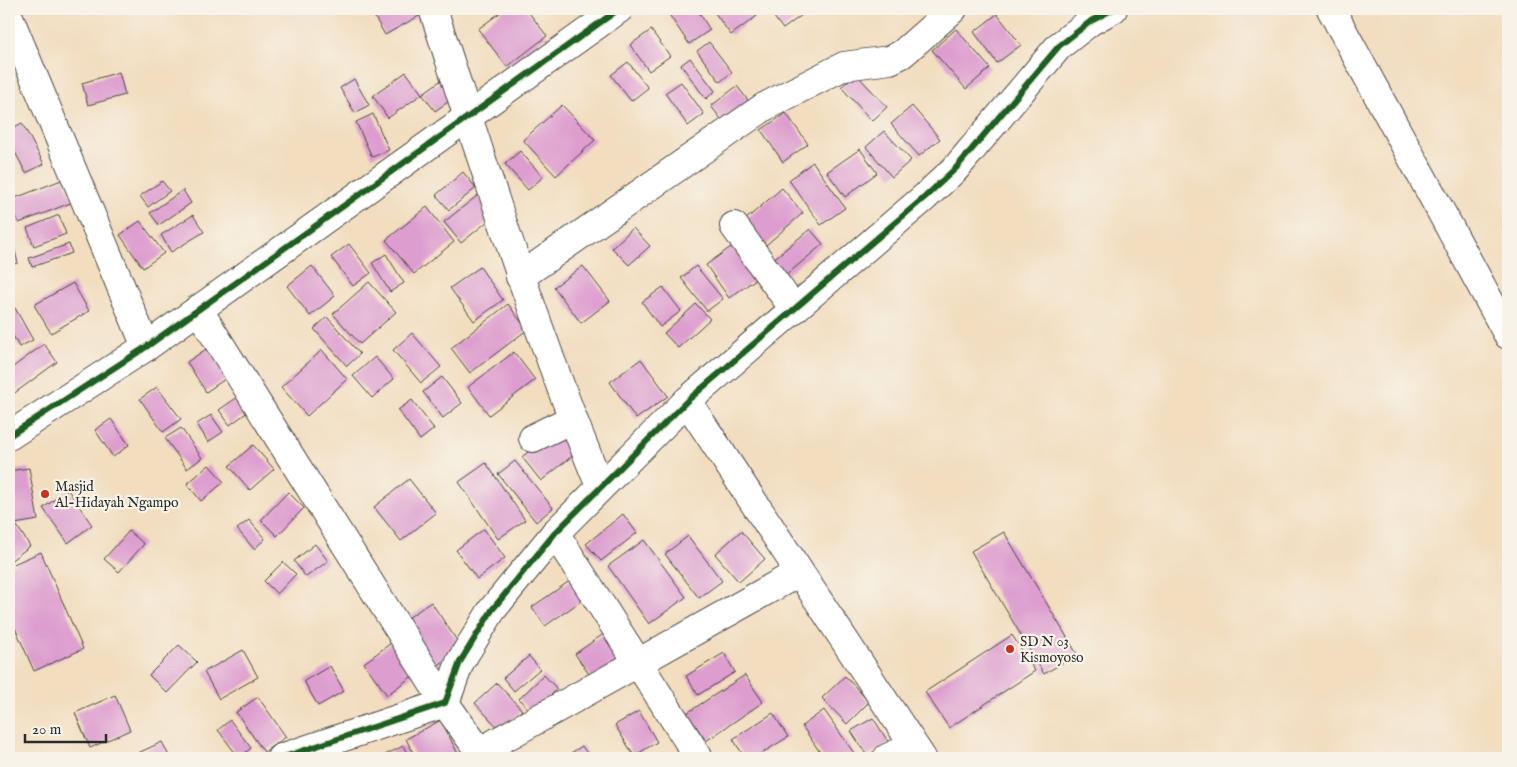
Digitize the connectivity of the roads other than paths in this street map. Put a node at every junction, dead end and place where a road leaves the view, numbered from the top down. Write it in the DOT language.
graph roads {
  1 [pos="433,9"];
  2 [pos="619,9"];
  3 [pos="953,9"];
  4 [pos="1113,9"];
  5 [pos="1331,9"];
  6 [pos="9,17"];
  7 [pos="469,118"];
  8 [pos="734,226"];
  9 [pos="520,277"];
  10 [pos="198,309"];
  11 [pos="794,309"];
  12 [pos="1508,335"];
  13 [pos="146,347"];
  14 [pos="687,401"];
  15 [pos="572,419"];
  16 [pos="9,436"];
  17 [pos="534,438"];
  18 [pos="600,486"];
  19 [pos="555,532"];
  20 [pos="798,573"];
  21 [pos="637,665"];
  22 [pos="445,703"];
  23 [pos="917,752"];
  24 [pos="482,755"];
  25 [pos="281,758"];
  26 [pos="699,758"];
  27 [pos="887,758"];
  1 -- 7 [label="street"];
  2 -- 7 [label="street"];
  3 -- 9 [label="street"];
  4 -- 11 [label="street"];
  5 -- 12 [label="street"];
  6 -- 13 [label="street"];
  7 -- 9 [label="street"];
  7 -- 10 [label="street"];
  8 -- 11 [label="street"];
  9 -- 15 [label="street"];
  10 -- 13 [label="street"];
  10 -- 22 [label="street"];
  11 -- 14 [label="street"];
  13 -- 16 [label="street"];
  14 -- 18 [label="street"];
  14 -- 20 [label="street"];
  15 -- 17 [label="street"];
  15 -- 18 [label="street"];
  18 -- 19 [label="street"];
  19 -- 21 [label="street"];
  19 -- 22 [label="street"];
  20 -- 21 [label="street"];
  20 -- 23 [label="street"];
  21 -- 24 [label="street"];
  21 -- 26 [label="street"];
  22 -- 24 [label="street"];
  22 -- 25 [label="street"];
  23 -- 27 [label="street"];
}
